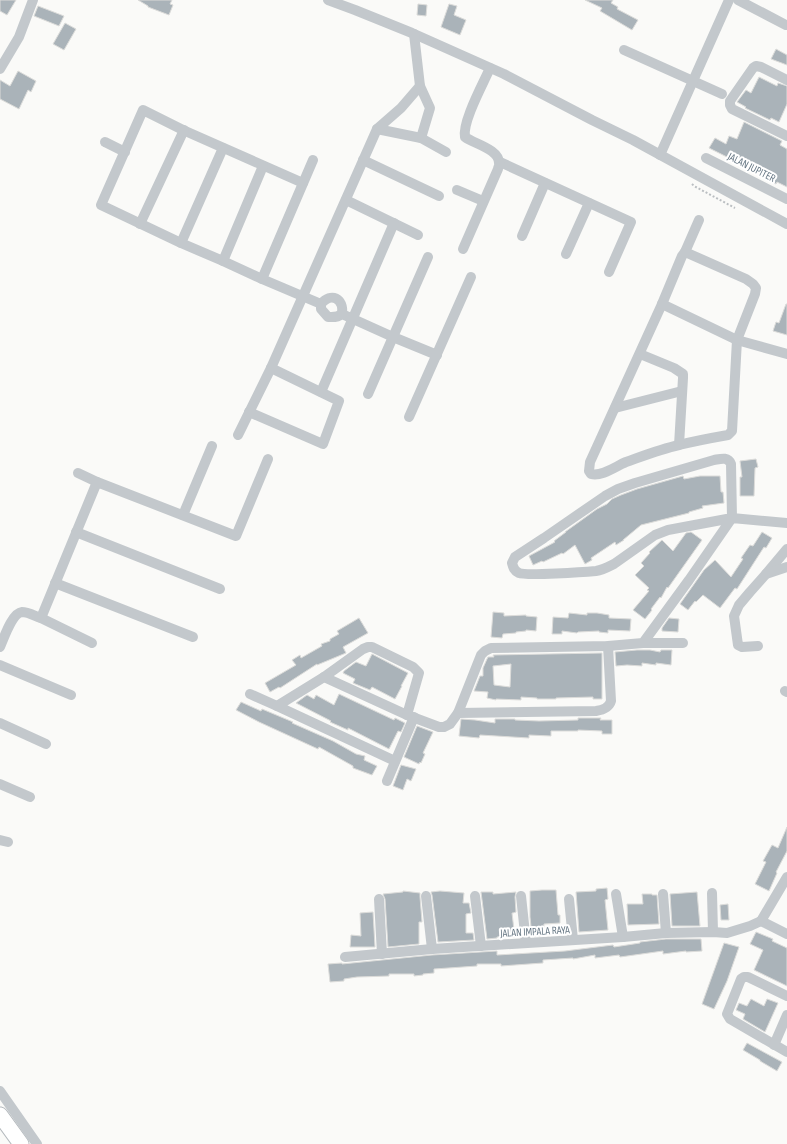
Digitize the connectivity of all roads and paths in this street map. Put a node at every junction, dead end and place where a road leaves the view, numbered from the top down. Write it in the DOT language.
graph roads {
  1 [pos="33,0"];
  2 [pos="328,0"];
  3 [pos="729,0"];
  4 [pos="738,0"];
  5 [pos="786,25"];
  6 [pos="414,34"];
  7 [pos="624,50"];
  8 [pos="490,68"];
  9 [pos="0,69"];
  10 [pos="787,80"];
  11 [pos="693,81"];
  12 [pos="420,86"];
  13 [pos="722,94"];
  14 [pos="377,129"];
  15 [pos="184,130"];
  16 [pos="787,136"];
  17 [pos="421,138"];
  18 [pos="105,142"];
  19 [pos="223,148"];
  20 [pos="124,152"];
  21 [pos="446,152"];
  22 [pos="660,155"];
  23 [pos="706,158"];
  24 [pos="313,160"];
  25 [pos="363,160"];
  26 [pos="500,162"];
  27 [pos="264,166"];
  28 [pos="303,183"];
  29 [pos="545,183"];
  30 [pos="457,190"];
  31 [pos="439,196"];
  32 [pos="787,199"];
  33 [pos="346,200"];
  34 [pos="483,201"];
  35 [pos="589,203"];
  36 [pos="699,220"];
  37 [pos="394,223"];
  38 [pos="140,224"];
  39 [pos="787,224"];
  40 [pos="418,235"];
  41 [pos="522,236"];
  42 [pos="181,243"];
  43 [pos="463,249"];
  44 [pos="684,252"];
  45 [pos="566,254"];
  46 [pos="428,257"];
  47 [pos="223,260"];
  48 [pos="609,272"];
  49 [pos="471,277"];
  50 [pos="262,279"];
  51 [pos="303,297"];
  52 [pos="321,304"];
  53 [pos="662,304"];
  54 [pos="342,314"];
  55 [pos="352,319"];
  56 [pos="393,337"];
  57 [pos="737,340"];
  58 [pos="640,354"];
  59 [pos="787,354"];
  60 [pos="437,355"];
  61 [pos="271,368"];
  62 [pos="682,391"];
  63 [pos="321,392"];
  64 [pos="368,394"];
  65 [pos="615,408"];
  66 [pos="249,412"];
  67 [pos="409,417"];
  68 [pos="238,435"];
  69 [pos="678,445"];
  70 [pos="212,446"];
  71 [pos="268,459"];
  72 [pos="78,473"];
  73 [pos="97,482"];
  74 [pos="183,515"];
  75 [pos="732,518"];
  76 [pos="787,523"];
  77 [pos="76,532"];
  78 [pos="787,549"];
  79 [pos="787,567"];
  80 [pos="766,574"];
  81 [pos="55,583"];
  82 [pos="220,590"];
  83 [pos="41,618"];
  84 [pos="193,637"];
  85 [pos="92,643"];
  86 [pos="643,643"];
  87 [pos="683,643"];
  88 [pos="608,646"];
  89 [pos="758,646"];
  90 [pos="0,647"];
  91 [pos="0,665"];
  92 [pos="324,677"];
  93 [pos="250,694"];
  94 [pos="71,695"];
  95 [pos="277,706"];
  96 [pos="458,713"];
  97 [pos="411,716"];
  98 [pos="0,723"];
  99 [pos="46,744"];
  100 [pos="396,761"];
  101 [pos="387,781"];
  102 [pos="0,784"];
  103 [pos="30,797"];
  104 [pos="787,877"];
  105 [pos="712,893"];
  106 [pos="616,894"];
  107 [pos="663,894"];
  108 [pos="426,896"];
  109 [pos="475,896"];
  110 [pos="521,896"];
  111 [pos="379,899"];
  112 [pos="569,899"];
  113 [pos="761,921"];
  114 [pos="713,932"];
  115 [pos="666,933"];
  116 [pos="787,934"];
  117 [pos="623,937"];
  118 [pos="573,940"];
  119 [pos="526,943"];
  120 [pos="481,946"];
  121 [pos="432,949"];
  122 [pos="382,954"];
  123 [pos="345,958"];
  124 [pos="787,996"];
  125 [pos="787,1015"];
  126 [pos="774,1045"];
  127 [pos="787,1052"];
  128 [pos="0,1091"];
  129 [pos="0,1115"];
  130 [pos="21,1144"];
  131 [pos="37,1144"];
  1 -- 9 [label="street"];
  2 -- 6 [label="street"];
  3 -- 11 [label="street"];
  4 -- 5 [label="street"];
  6 -- 8 [label="street"];
  6 -- 12 [label="street"];
  7 -- 11 [label="street"];
  8 -- 22 [label="street"];
  8 -- 26 [label="street"];
  10 -- 16 [label="street"];
  11 -- 13 [label="street"];
  11 -- 22 [label="street"];
  12 -- 14 [label="street"];
  12 -- 17 [label="street"];
  14 -- 17 [label="street"];
  14 -- 25 [label="street"];
  15 -- 19 [label="street"];
  15 -- 20 [label="street"];
  15 -- 38 [label="street"];
  17 -- 21 [label="street"];
  18 -- 20 [label="street"];
  19 -- 27 [label="street"];
  19 -- 42 [label="street"];
  20 -- 38 [label="street"];
  22 -- 39 [label="street"];
  23 -- 32 [label="street, JALAN JUPITER"];
  24 -- 28 [label="street"];
  25 -- 31 [label="street"];
  25 -- 33 [label="street"];
  26 -- 29 [label="street"];
  26 -- 34 [label="street"];
  27 -- 28 [label="street"];
  27 -- 47 [label="street"];
  28 -- 50 [label="street"];
  29 -- 35 [label="street"];
  29 -- 41 [label="street"];
  30 -- 34 [label="street"];
  33 -- 37 [label="street"];
  33 -- 51 [label="street"];
  34 -- 43 [label="street"];
  35 -- 45 [label="street"];
  35 -- 48 [label="street"];
  36 -- 44 [label="street"];
  37 -- 40 [label="street"];
  37 -- 55 [label="street"];
  38 -- 42 [label="street"];
  42 -- 47 [label="street"];
  44 -- 53 [label="street"];
  44 -- 57 [label="street"];
  46 -- 56 [label="street"];
  47 -- 50 [label="street"];
  49 -- 60 [label="street"];
  50 -- 51 [label="street"];
  51 -- 52 [label="street"];
  51 -- 61 [label="street"];
  52 -- 54 [label="street"];
  52 -- 54 [label="street"];
  53 -- 57 [label="street"];
  53 -- 58 [label="street"];
  54 -- 55 [label="street"];
  55 -- 56 [label="street"];
  55 -- 63 [label="street"];
  56 -- 60 [label="street"];
  56 -- 64 [label="street"];
  57 -- 59 [label="street"];
  57 -- 69 [label="street"];
  58 -- 62 [label="street"];
  58 -- 65 [label="street"];
  60 -- 67 [label="street"];
  61 -- 63 [label="street"];
  61 -- 66 [label="street"];
  62 -- 65 [label="street"];
  62 -- 69 [label="street"];
  63 -- 66 [label="street"];
  65 -- 69 [label="street"];
  66 -- 68 [label="street"];
  70 -- 74 [label="street"];
  71 -- 74 [label="street"];
  72 -- 73 [label="street"];
  73 -- 74 [label="street"];
  73 -- 77 [label="street"];
  75 -- 75 [label="street"];
  75 -- 76 [label="street"];
  75 -- 86 [label="street"];
  77 -- 81 [label="street"];
  77 -- 82 [label="street"];
  78 -- 80 [label="street"];
  79 -- 80 [label="street"];
  80 -- 89 [label="street"];
  81 -- 83 [label="street"];
  81 -- 84 [label="street"];
  83 -- 85 [label="street"];
  83 -- 90 [label="street"];
  86 -- 87 [label="street"];
  86 -- 88 [label="street"];
  88 -- 96 [label="street"];
  88 -- 96 [label="street"];
  91 -- 94 [label="street"];
  92 -- 95 [label="street"];
  92 -- 97 [label="street"];
  92 -- 97 [label="street"];
  93 -- 95 [label="street"];
  95 -- 100 [label="street"];
  96 -- 97 [label="street"];
  97 -- 100 [label="street"];
  98 -- 99 [label="street"];
  100 -- 101 [label="street"];
  102 -- 103 [label="street"];
  104 -- 113 [label="street"];
  105 -- 114 [label="street"];
  106 -- 117 [label="street"];
  107 -- 115 [label="street"];
  108 -- 121 [label="street"];
  109 -- 120 [label="street"];
  110 -- 119 [label="street"];
  111 -- 122 [label="street"];
  112 -- 118 [label="street"];
  113 -- 114 [label="street, JALAN IMPALA RAYA"];
  113 -- 116 [label="street"];
  114 -- 115 [label="street, JALAN IMPALA RAYA"];
  115 -- 117 [label="street, JALAN IMPALA RAYA"];
  117 -- 118 [label="street, JALAN IMPALA RAYA"];
  118 -- 119 [label="street, JALAN IMPALA RAYA"];
  119 -- 120 [label="street, JALAN IMPALA RAYA"];
  120 -- 121 [label="street, JALAN IMPALA RAYA"];
  121 -- 122 [label="street, JALAN IMPALA RAYA"];
  122 -- 123 [label="street, JALAN IMPALA RAYA"];
  124 -- 126 [label="street"];
  125 -- 126 [label="street"];
  126 -- 127 [label="street"];
  128 -- 131 [label="street"];
  129 -- 130 [label="highway"];
}
